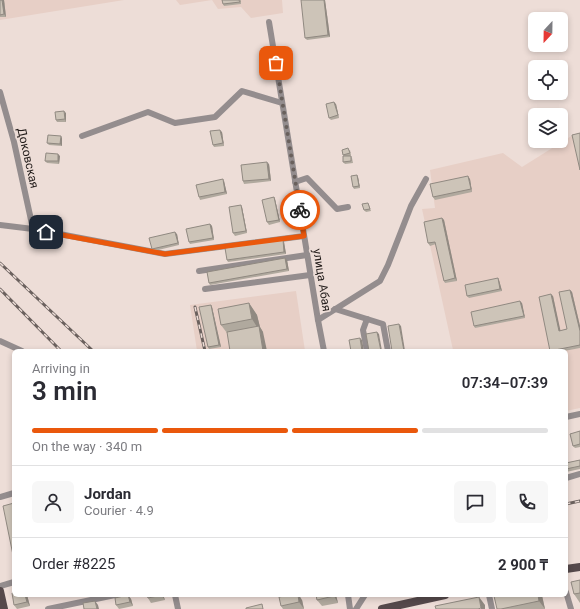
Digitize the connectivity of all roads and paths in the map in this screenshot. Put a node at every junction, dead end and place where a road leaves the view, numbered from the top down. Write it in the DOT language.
graph roads {
  1 [pos="269,22"];
  2 [pos="0,92"];
  3 [pos="282,103"];
  4 [pos="82,136"];
  5 [pos="426,179"];
  6 [pos="295,182"];
  7 [pos="348,207"];
  8 [pos="0,225"];
  9 [pos="33,229"];
  10 [pos="304,236"];
  11 [pos="307,255"];
  12 [pos="199,271"];
  13 [pos="310,275"];
  14 [pos="205,289"];
  15 [pos="335,309"];
  16 [pos="367,319"];
  17 [pos="318,320"];
  18 [pos="0,341"];
  19 [pos="18,349"];
  20 [pos="324,349"];
  21 [pos="366,349"];
  22 [pos="388,349"];
  23 [pos="580,414"];
  24 [pos="568,417"];
  25 [pos="580,474"];
  26 [pos="568,477"];
  27 [pos="12,494"];
  28 [pos="0,497"];
  29 [pos="580,567"];
  30 [pos="568,570"];
  31 [pos="12,583"];
  32 [pos="0,586"];
  33 [pos="0,590"];
  34 [pos="105,597"];
  35 [pos="175,597"];
  36 [pos="348,597"];
  37 [pos="364,597"];
  38 [pos="421,597"];
  39 [pos="490,597"];
  40 [pos="567,597"];
  41 [pos="4,609"];
  42 [pos="48,609"];
  43 [pos="178,609"];
  44 [pos="350,609"];
  45 [pos="356,609"];
  46 [pos="382,609"];
  47 [pos="492,609"];
  48 [pos="571,609"];
  1 -- 3 [label="street, улица Абая"];
  2 -- 9 [label="street, Доковская"];
  3 -- 4 [label="street"];
  3 -- 6 [label="street, улица Абая"];
  5 -- 15 [label="street"];
  6 -- 7 [label="street"];
  6 -- 10 [label="street, улица Абая"];
  8 -- 9 [label="street"];
  9 -- 10 [label="street"];
  10 -- 11 [label="street, улица Абая"];
  11 -- 12 [label="street"];
  11 -- 13 [label="street, улица Абая"];
  13 -- 14 [label="street"];
  13 -- 17 [label="street, улица Абая"];
  15 -- 16 [label="street"];
  15 -- 17 [label="street"];
  16 -- 21 [label="street"];
  16 -- 22 [label="street"];
  17 -- 20 [label="street, улица Абая"];
  18 -- 19 [label="street"];
  23 -- 24 [label="street"];
  25 -- 26 [label="street"];
  27 -- 28 [label="street"];
  29 -- 30 [label="main road"];
  31 -- 32 [label="street"];
  33 -- 41 [label="main road"];
  34 -- 42 [label="street"];
  35 -- 43 [label="street"];
  36 -- 44 [label="street"];
  37 -- 45 [label="street"];
  38 -- 46 [label="main road"];
  39 -- 47 [label="street"];
  40 -- 48 [label="street"];
}
